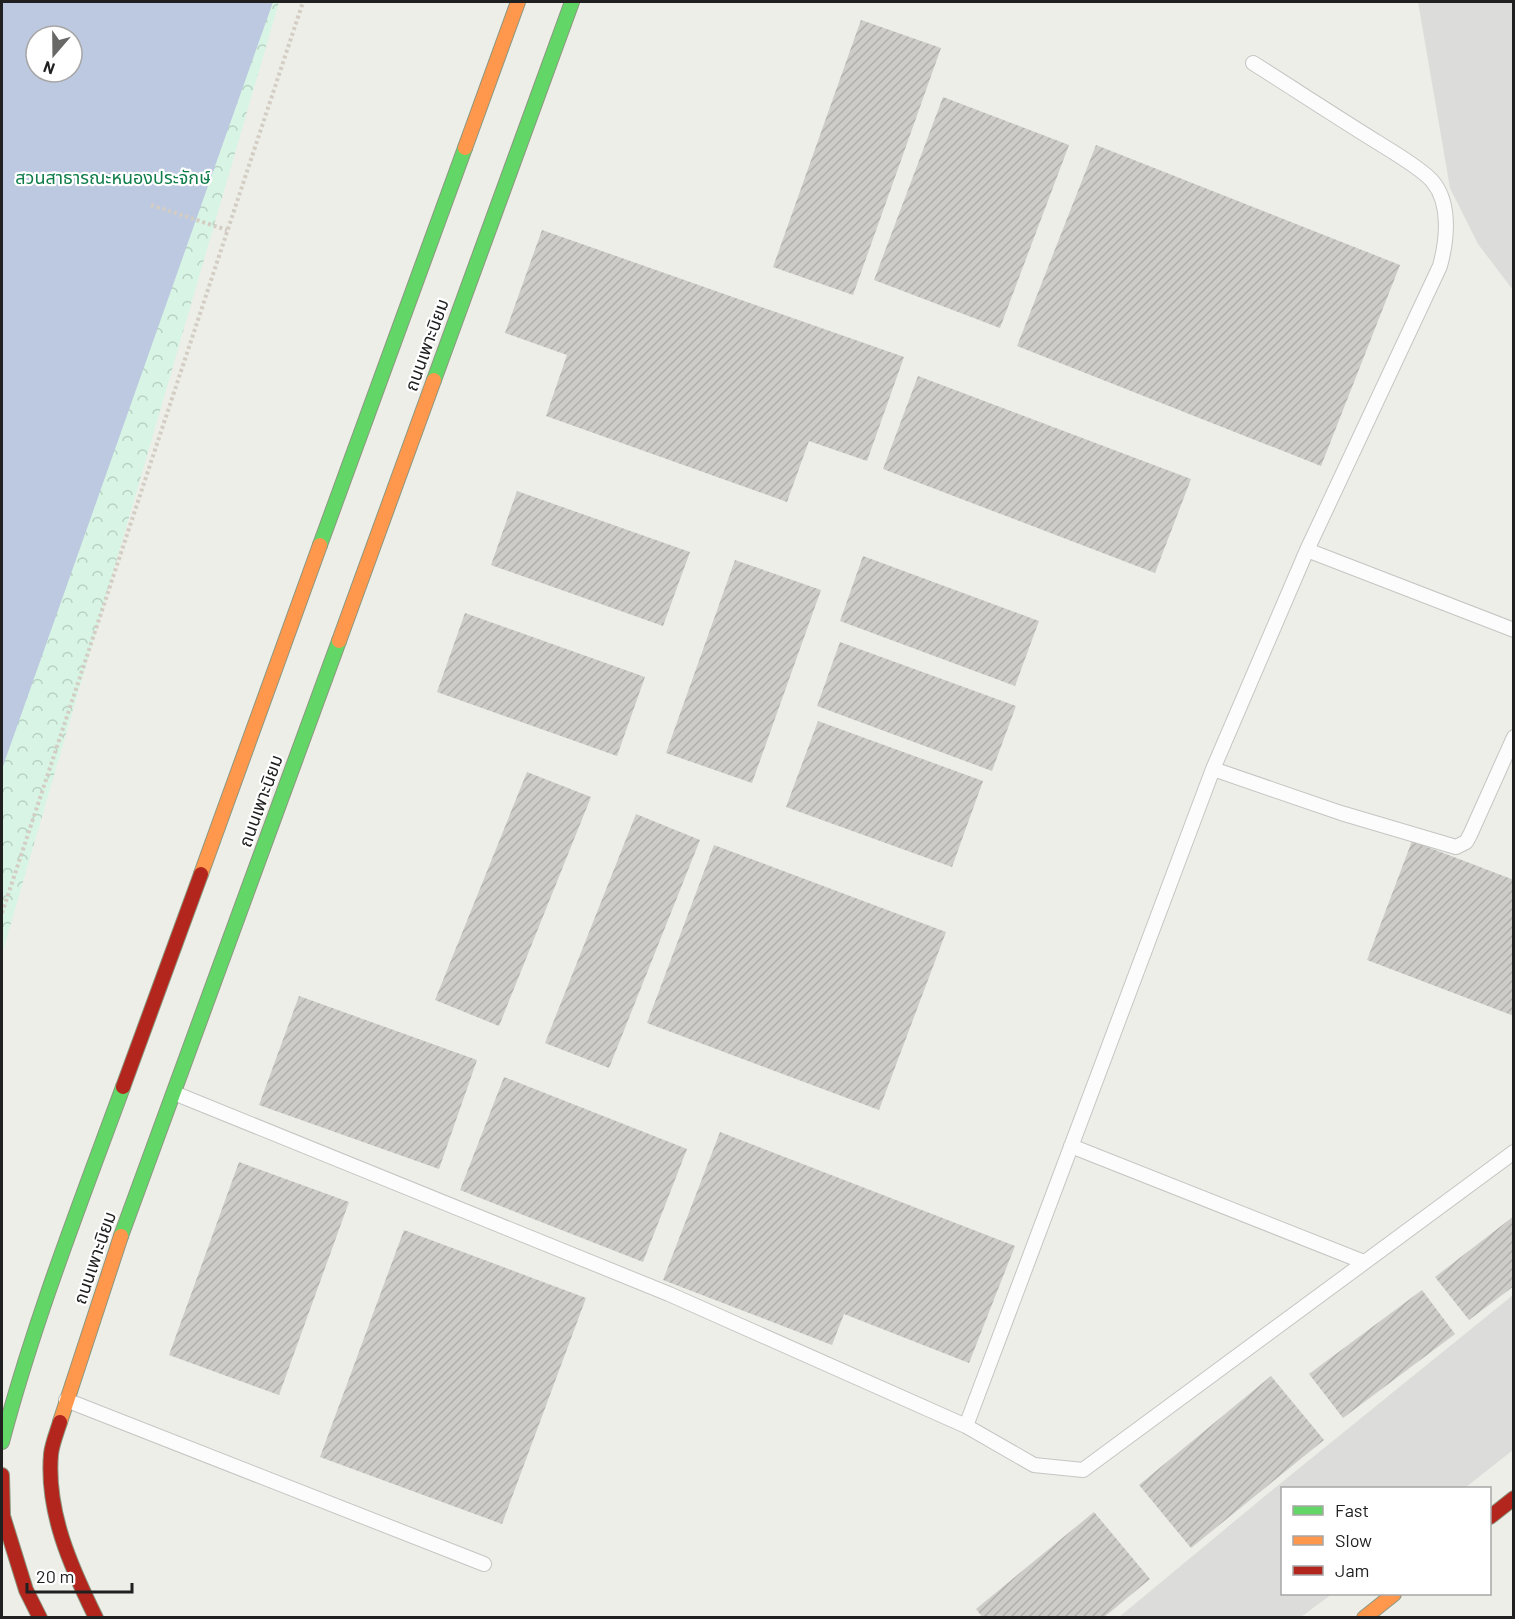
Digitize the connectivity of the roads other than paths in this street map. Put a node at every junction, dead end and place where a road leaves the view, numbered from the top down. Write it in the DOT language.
graph roads {
  1 [pos="518,2"];
  2 [pos="572,2"];
  3 [pos="1253,63"];
  4 [pos="1307,550"];
  5 [pos="1514,630"];
  6 [pos="1514,737"];
  7 [pos="1213,770"];
  8 [pos="174,1093"];
  9 [pos="1071,1146"];
  10 [pos="1514,1152"];
  11 [pos="1364,1262"];
  12 [pos="66,1400"];
  13 [pos="966,1426"];
  14 [pos="2,1442"];
  15 [pos="2,1475"];
  16 [pos="1514,1498"];
  17 [pos="1491,1516"];
  18 [pos="484,1564"];
  19 [pos="1392,1595"];
  20 [pos="40,1617"];
  21 [pos="96,1617"];
  22 [pos="1364,1617"];
  1 -- 14 [label="street, ถนนเพาะนิยม"];
  2 -- 8 [label="street, ถนนเพาะนิยม"];
  3 -- 4 [label="lane"];
  4 -- 5 [label="lane"];
  4 -- 7 [label="lane"];
  6 -- 7 [label="lane"];
  7 -- 9 [label="lane"];
  8 -- 12 [label="street, ถนนเพาะนิยม"];
  8 -- 13 [label="lane"];
  9 -- 11 [label="lane"];
  9 -- 13 [label="lane"];
  10 -- 11 [label="lane"];
  11 -- 13 [label="lane"];
  12 -- 18 [label="lane"];
  12 -- 21 [label="street, ถนนเพาะนิยม"];
  15 -- 20 [label="street"];
  16 -- 17 [label="street"];
  19 -- 22 [label="street"];
}
